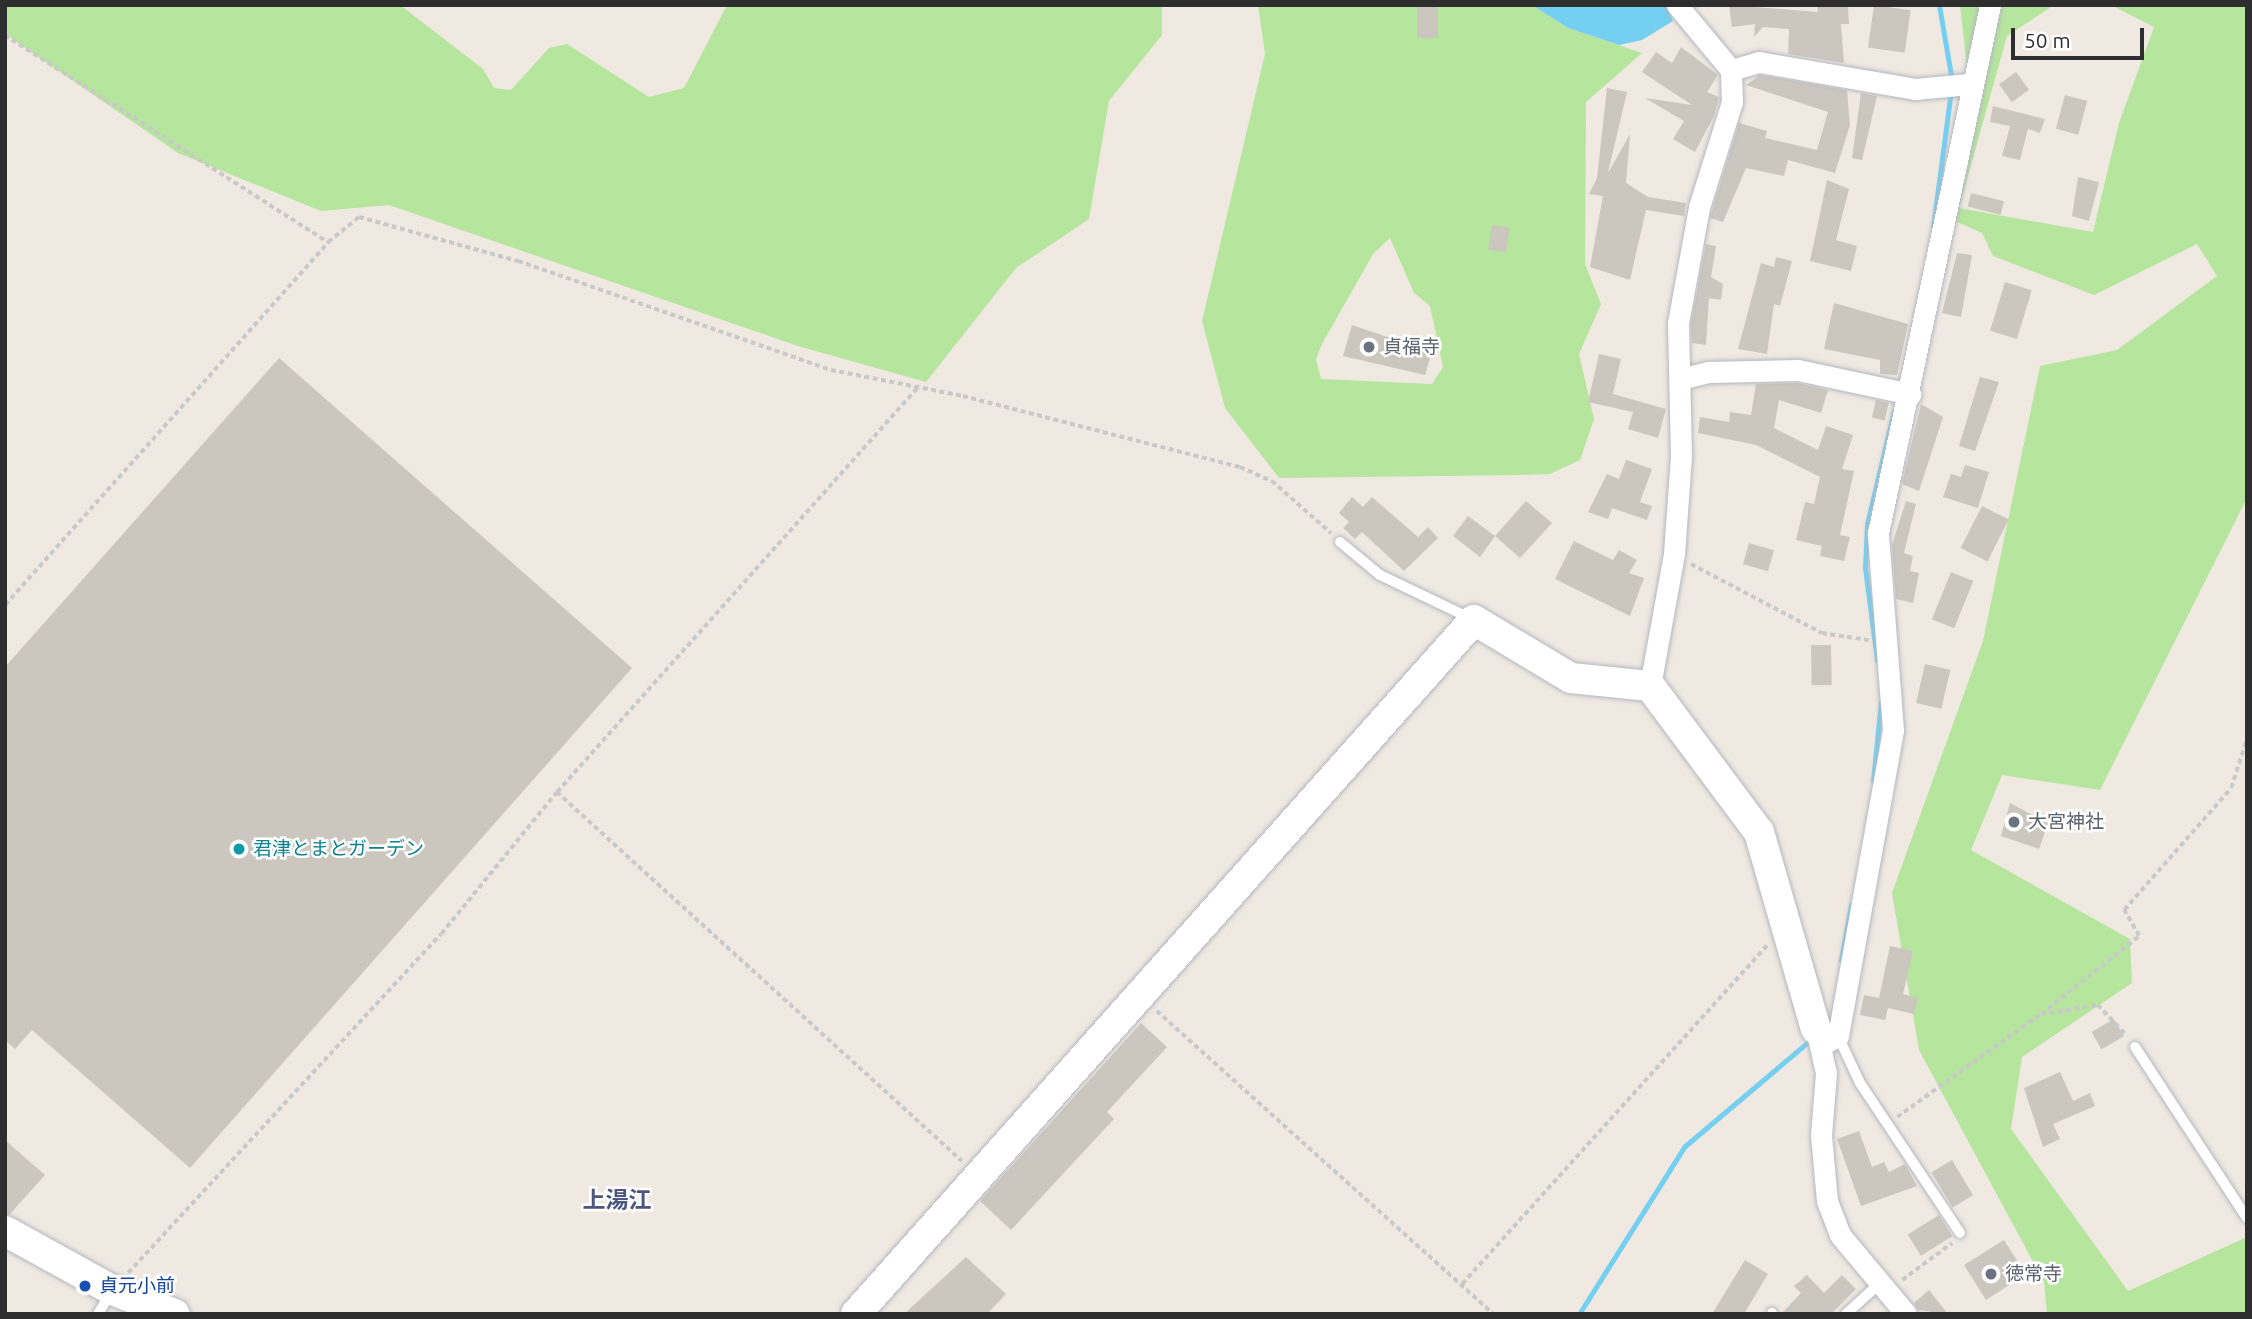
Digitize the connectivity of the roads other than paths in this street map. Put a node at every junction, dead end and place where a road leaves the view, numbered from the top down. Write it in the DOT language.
graph roads {
  1 [pos="1677,5"];
  2 [pos="1990,5"];
  3 [pos="1731,70"];
  4 [pos="1956,85"];
  5 [pos="1680,379"];
  6 [pos="1902,392"];
  7 [pos="1340,542"];
  8 [pos="1474,620"];
  9 [pos="1650,686"];
  10 [pos="1823,1037"];
  11 [pos="2135,1047"];
  12 [pos="2247,1218"];
  13 [pos="5,1231"];
  14 [pos="1960,1233"];
  15 [pos="1883,1288"];
  16 [pos="105,1302"];
  17 [pos="175,1314"];
  18 [pos="856,1314"];
  19 [pos="1846,1314"];
  20 [pos="1906,1314"];
  1 -- 3 [label="street"];
  2 -- 4 [label="street"];
  3 -- 4 [label="street"];
  3 -- 5 [label="street"];
  4 -- 6 [label="street"];
  5 -- 6 [label="street"];
  5 -- 9 [label="street"];
  6 -- 10 [label="street"];
  7 -- 8 [label="lane"];
  8 -- 9 [label="street"];
  8 -- 18 [label="street"];
  9 -- 10 [label="street"];
  10 -- 14 [label="lane"];
  10 -- 15 [label="street"];
  11 -- 12 [label="lane"];
  13 -- 16 [label="street"];
  15 -- 19 [label="lane"];
  15 -- 20 [label="street"];
  16 -- 17 [label="street"];
}
